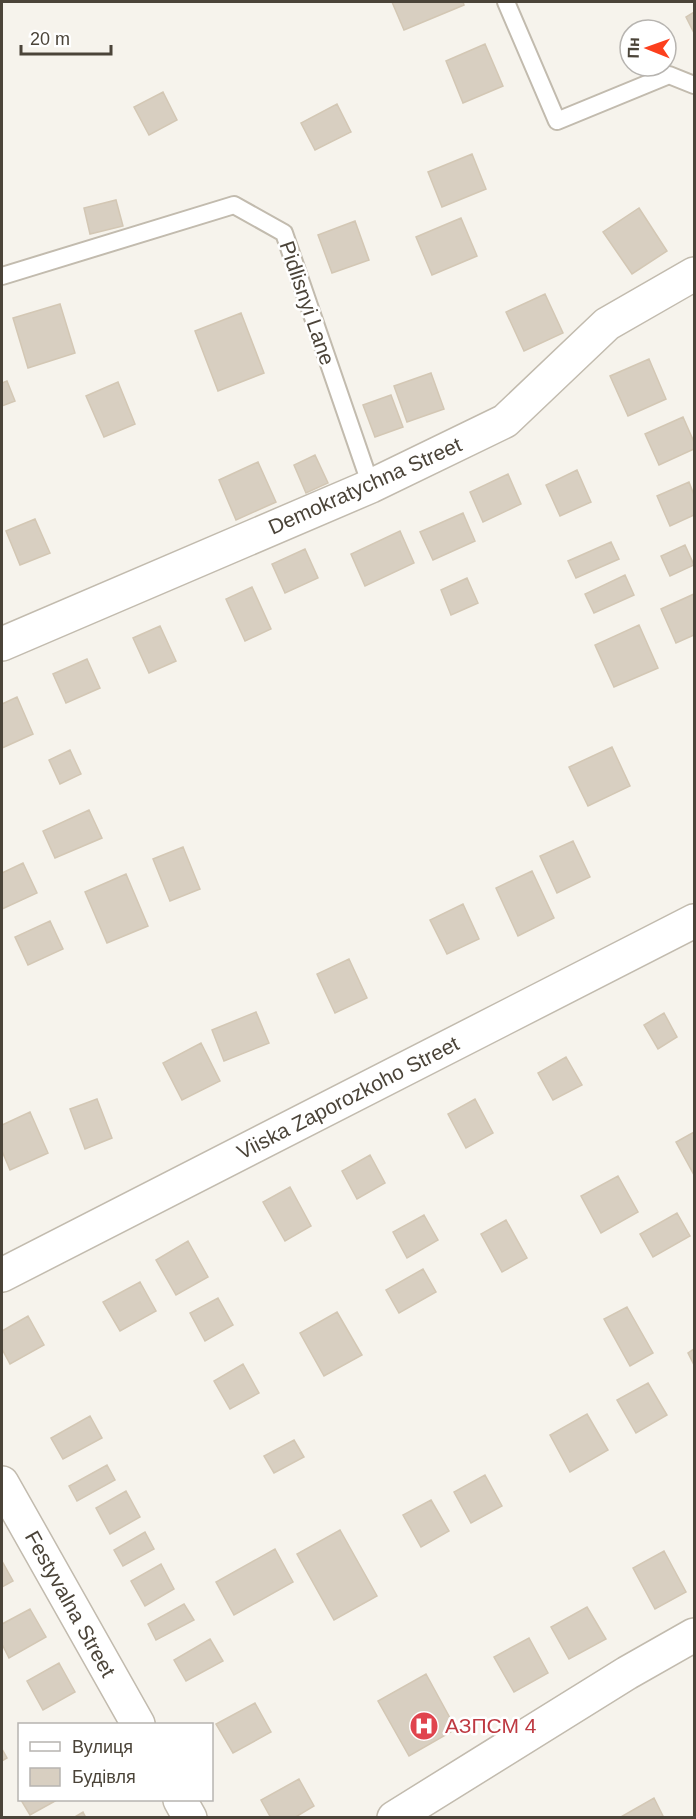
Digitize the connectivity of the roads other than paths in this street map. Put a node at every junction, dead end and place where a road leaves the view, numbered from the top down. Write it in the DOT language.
graph roads {
  1 [pos="506,2"];
  2 [pos="694,85"];
  3 [pos="694,274"];
  4 [pos="2,276"];
  5 [pos="371,486"];
  6 [pos="2,644"];
  7 [pos="694,921"];
  8 [pos="2,1275"];
  9 [pos="2,1482"];
  10 [pos="694,1635"];
  11 [pos="137,1723"];
  12 [pos="181,1801"];
  13 [pos="190,1818"];
  14 [pos="394,1818"];
  1 -- 2 [label="lane"];
  3 -- 5 [label="street, Demokratychna Street"];
  4 -- 5 [label="lane, Pidlisnyi Lane"];
  5 -- 6 [label="street, Demokratychna Street"];
  7 -- 8 [label="street, Viiska Zaporozkoho Street"];
  9 -- 11 [label="street, Festyvalna Street"];
  10 -- 14 [label="street"];
  12 -- 13 [label="street"];
}
